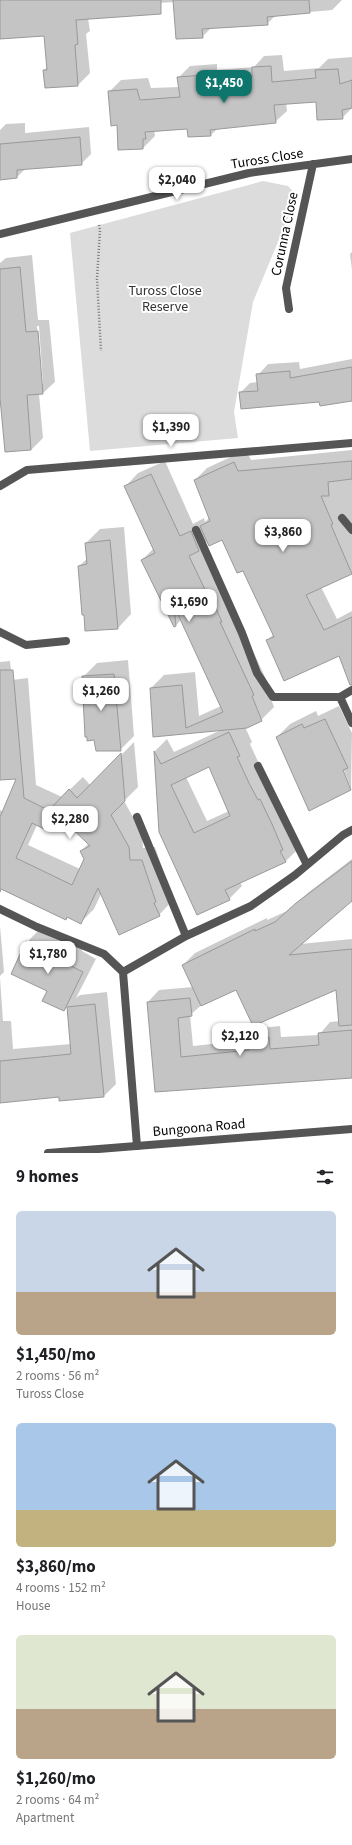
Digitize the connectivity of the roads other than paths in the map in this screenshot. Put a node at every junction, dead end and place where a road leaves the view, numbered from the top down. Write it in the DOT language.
graph roads {
  1 [pos="352,160"];
  2 [pos="313,164"];
  3 [pos="0,234"];
  4 [pos="288,309"];
  5 [pos="352,443"];
  6 [pos="0,486"];
  7 [pos="342,518"];
  8 [pos="196,530"];
  9 [pos="352,530"];
  10 [pos="0,632"];
  11 [pos="66,641"];
  12 [pos="352,690"];
  13 [pos="340,697"];
  14 [pos="352,723"];
  15 [pos="258,766"];
  16 [pos="137,817"];
  17 [pos="352,830"];
  18 [pos="307,865"];
  19 [pos="0,909"];
  20 [pos="186,936"];
  21 [pos="123,972"];
  22 [pos="352,1129"];
  23 [pos="137,1146"];
  24 [pos="48,1153"];
  1 -- 2 [label="street, Tuross Close"];
  2 -- 3 [label="street, Tuross Close"];
  2 -- 4 [label="street, Corunna Close"];
  5 -- 6 [label="street"];
  7 -- 9 [label="street"];
  8 -- 13 [label="street"];
  10 -- 11 [label="street"];
  12 -- 13 [label="street"];
  13 -- 14 [label="street"];
  15 -- 18 [label="street"];
  16 -- 20 [label="street"];
  17 -- 18 [label="street"];
  18 -- 20 [label="street"];
  19 -- 21 [label="street"];
  20 -- 21 [label="street"];
  21 -- 23 [label="street"];
  22 -- 23 [label="street, Bungoona Road"];
  23 -- 24 [label="street, Bungoona Road"];
}
